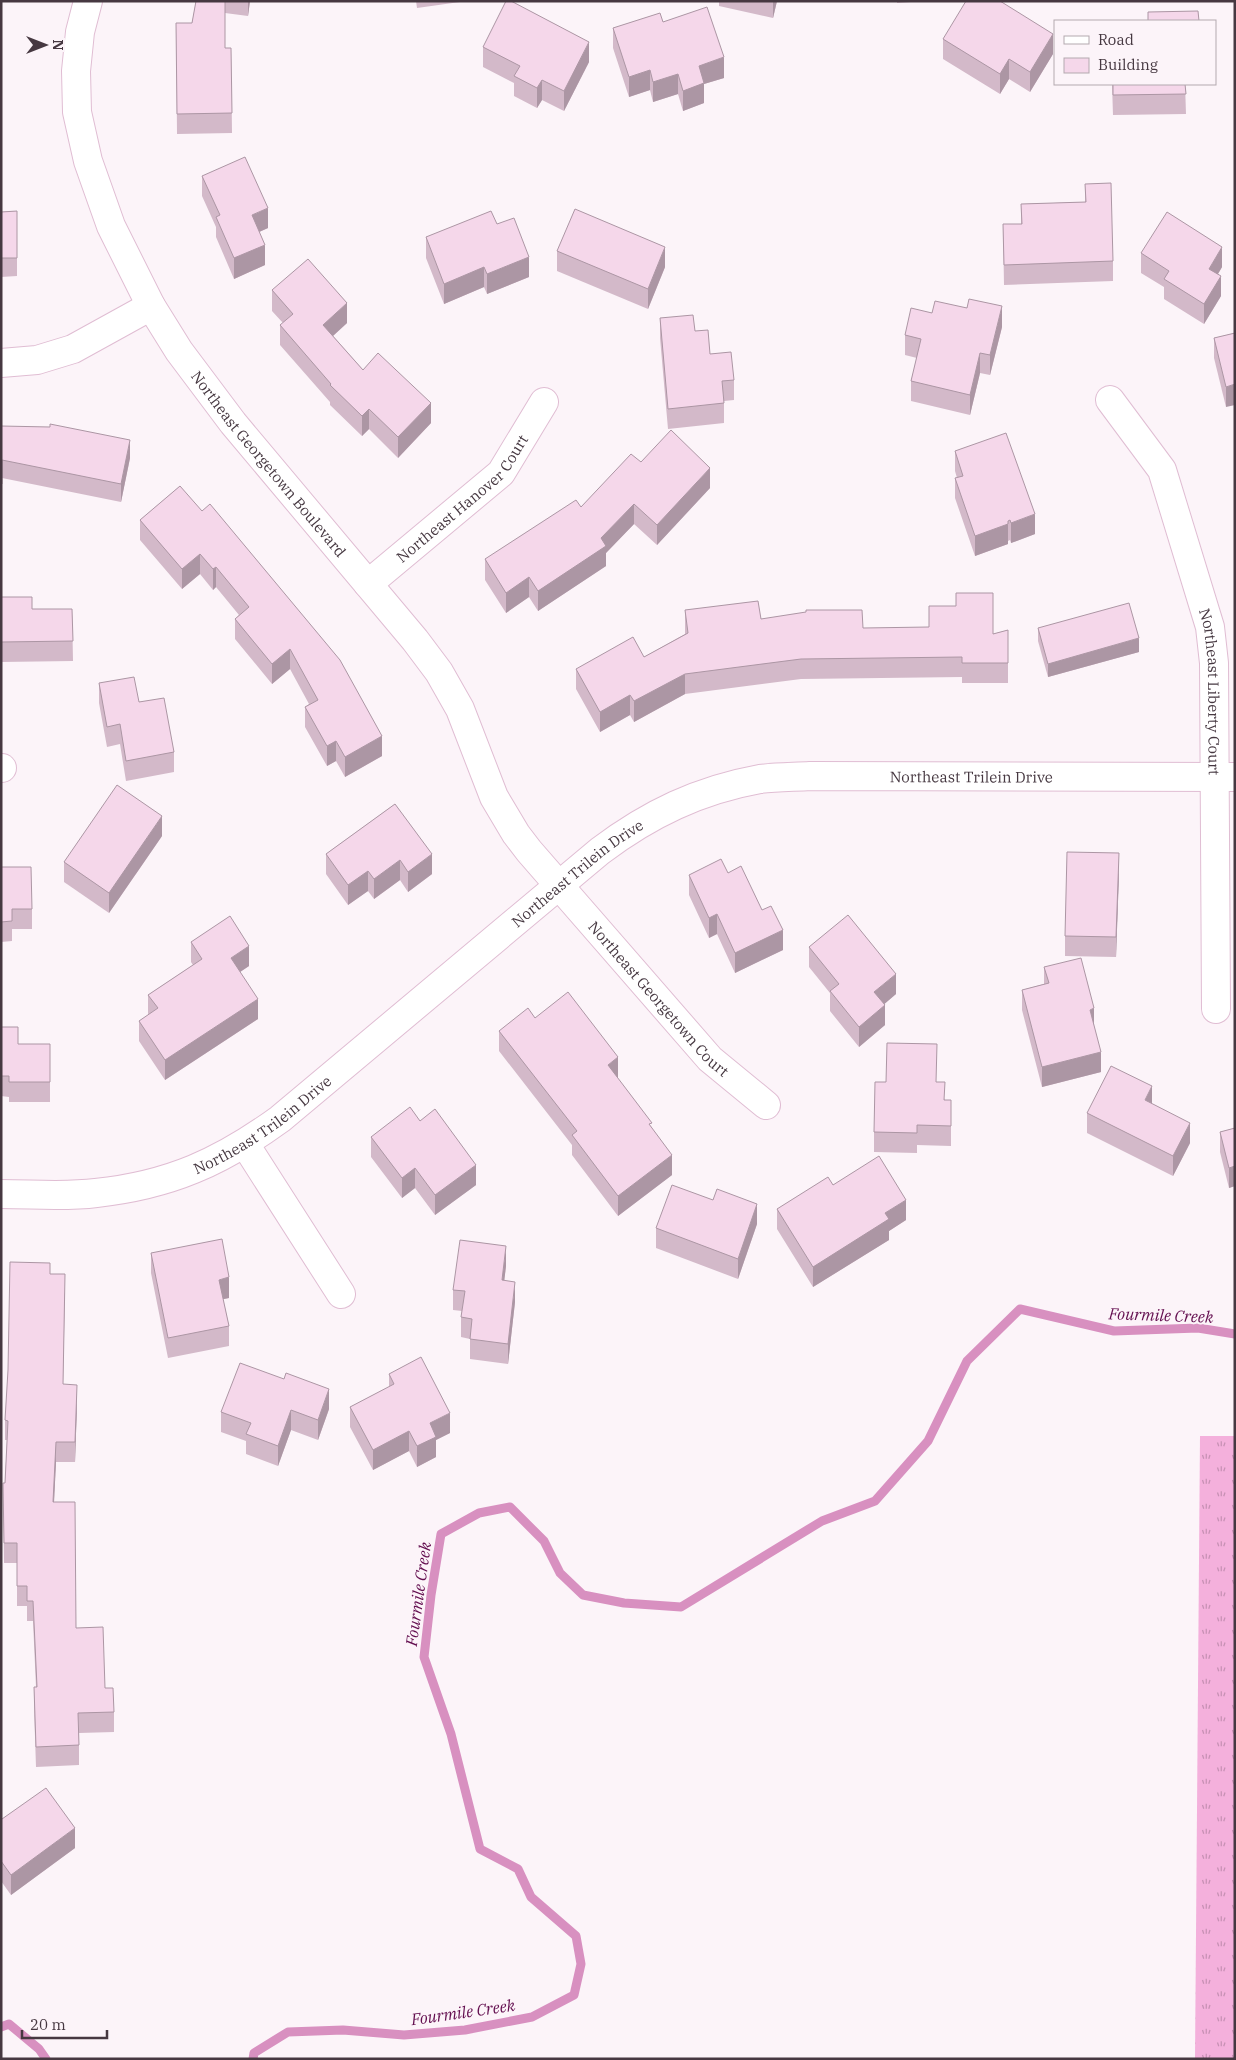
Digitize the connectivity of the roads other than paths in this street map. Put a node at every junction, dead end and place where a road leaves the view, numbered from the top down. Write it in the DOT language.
graph roads {
  1 [pos="88,1"];
  2 [pos="151,306"];
  3 [pos="1,363"];
  4 [pos="1110,400"];
  5 [pos="544,402"];
  6 [pos="368,584"];
  7 [pos="1225,776"];
  8 [pos="558,886"];
  9 [pos="1216,1009"];
  10 [pos="766,1105"];
  11 [pos="245,1144"];
  12 [pos="1,1194"];
  13 [pos="341,1294"];
  1 -- 2 [label="street, Northeast Georgetown Boulevard"];
  2 -- 3 [label="street"];
  2 -- 6 [label="street, Northeast Georgetown Boulevard"];
  4 -- 7 [label="street, Northeast Liberty Court"];
  5 -- 6 [label="street, Northeast Hanover Court"];
  6 -- 8 [label="street, Northeast Georgetown Boulevard"];
  7 -- 8 [label="street, Northeast Trilein Drive"];
  7 -- 9 [label="street, Northeast Liberty Court"];
  8 -- 10 [label="street, Northeast Georgetown Court"];
  8 -- 11 [label="street, Northeast Trilein Drive"];
  11 -- 12 [label="street, Northeast Trilein Drive"];
  11 -- 13 [label="street"];
}
